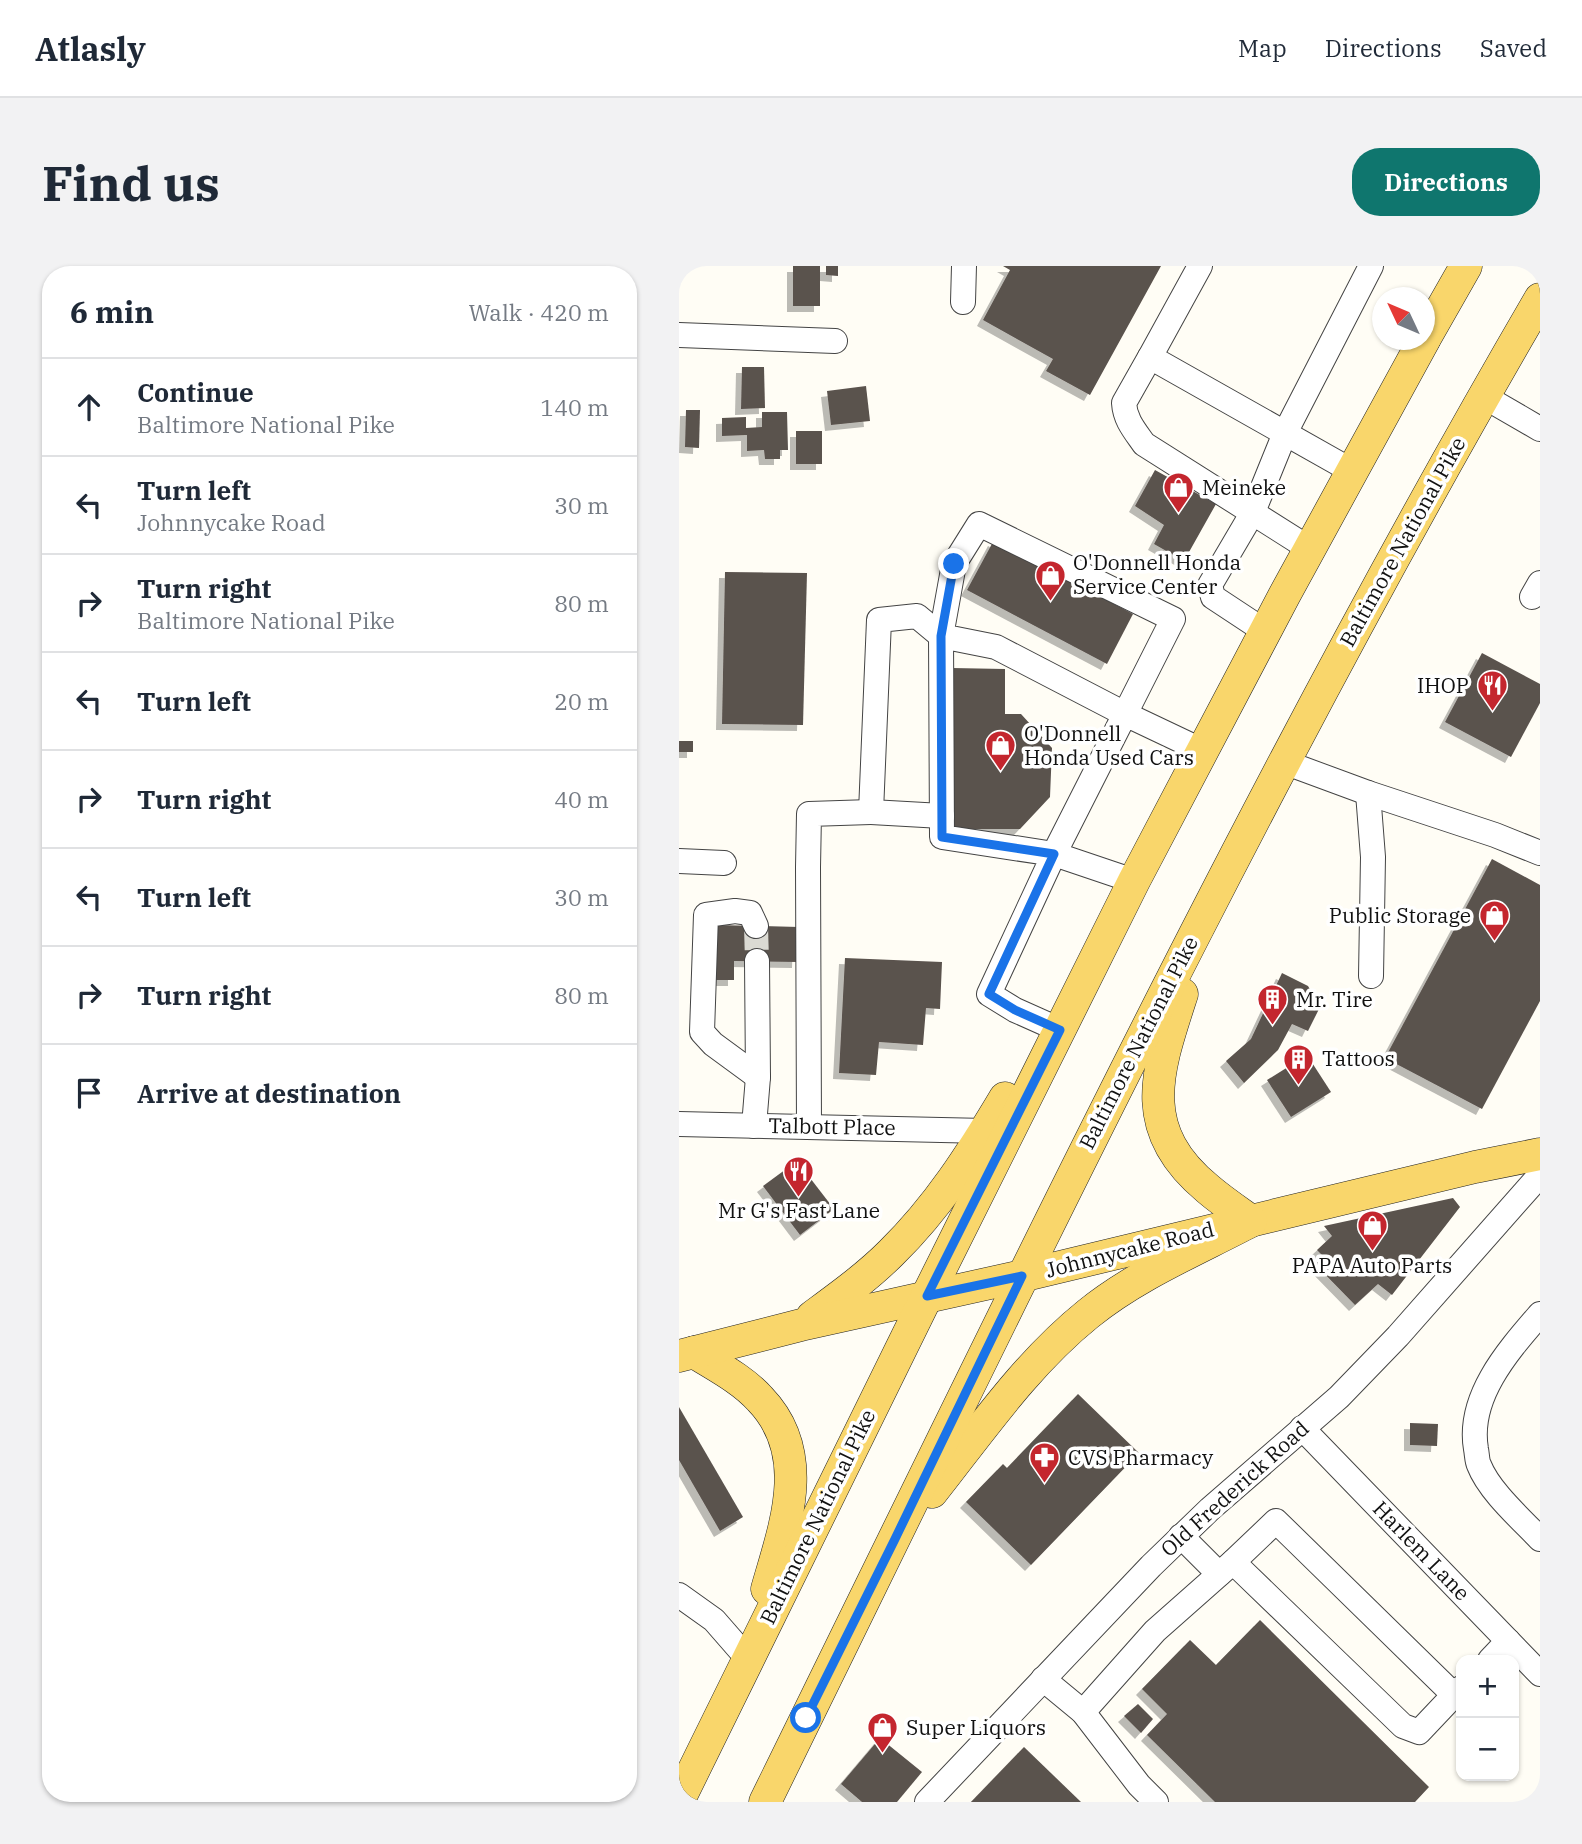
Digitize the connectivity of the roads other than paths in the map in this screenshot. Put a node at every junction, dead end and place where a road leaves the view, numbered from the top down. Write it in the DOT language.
graph roads {
  1 [pos="964,266"];
  2 [pos="1200,266"];
  3 [pos="1371,266"];
  4 [pos="1460,266"];
  5 [pos="1466,266"];
  6 [pos="1540,299"];
  7 [pos="963,302"];
  8 [pos="1439,311"];
  9 [pos="1540,313"];
  10 [pos="1435,318"];
  11 [pos="679,335"];
  12 [pos="835,341"];
  13 [pos="1418,350"];
  14 [pos="1509,353"];
  15 [pos="1150,357"];
  16 [pos="1483,396"];
  17 [pos="1540,429"];
  18 [pos="1285,433"];
  19 [pos="1352,471"];
  20 [pos="1253,512"];
  21 [pos="1310,550"];
  22 [pos="1266,632"];
  23 [pos="941,636"];
  24 [pos="1125,714"];
  25 [pos="1203,751"];
  26 [pos="1284,762"];
  27 [pos="1368,793"];
  28 [pos="871,812"];
  29 [pos="942,826"];
  30 [pos="1540,853"];
  31 [pos="1054,854"];
  32 [pos="679,862"];
  33 [pos="724,863"];
  34 [pos="1135,881"];
  35 [pos="1212,899"];
  36 [pos="757,926"];
  37 [pos="757,961"];
  38 [pos="1371,976"];
  39 [pos="1054,1028"];
  40 [pos="758,1077"];
  41 [pos="679,1124"];
  42 [pos="754,1126"];
  43 [pos="809,1127"];
  44 [pos="985,1131"];
  45 [pos="1540,1154"];
  46 [pos="1540,1175"];
  47 [pos="1251,1221"];
  48 [pos="1022,1276"];
  49 [pos="927,1296"];
  50 [pos="1540,1314"];
  51 [pos="801,1325"];
  52 [pos="686,1354"];
  53 [pos="1302,1428"];
  54 [pos="1181,1536"];
  55 [pos="895,1539"];
  56 [pos="1540,1539"];
  57 [pos="1226,1568"];
  58 [pos="679,1595"];
  59 [pos="1509,1642"];
  60 [pos="1495,1655"];
  61 [pos="748,1659"];
  62 [pos="1540,1674"];
  63 [pos="1043,1679"];
  64 [pos="1456,1689"];
  65 [pos="1456,1693"];
  66 [pos="729,1698"];
  67 [pos="1083,1713"];
  68 [pos="679,1800"];
  69 [pos="930,1801"];
  70 [pos="701,1802"];
  71 [pos="765,1802"];
  72 [pos="1156,1802"];
  1 -- 7 [label="street"];
  2 -- 15 [label="street"];
  3 -- 18 [label="street"];
  4 -- 8 [label="main road"];
  5 -- 8 [label="main road"];
  6 -- 14 [label="main road, Baltimore National Pike"];
  8 -- 10 [label="main road"];
  9 -- 14 [label="main road"];
  11 -- 12 [label="street"];
  13 -- 19 [label="main road"];
  14 -- 16 [label="main road, Baltimore National Pike"];
  15 -- 18 [label="street"];
  15 -- 20 [label="street"];
  16 -- 17 [label="street"];
  16 -- 26 [label="main road, Baltimore National Pike"];
  18 -- 19 [label="street"];
  18 -- 20 [label="street"];
  19 -- 21 [label="main road"];
  20 -- 21 [label="street"];
  20 -- 22 [label="street"];
  21 -- 22 [label="main road"];
  22 -- 25 [label="main road"];
  23 -- 24 [label="street"];
  23 -- 24 [label="street"];
  23 -- 28 [label="street"];
  23 -- 29 [label="street"];
  24 -- 25 [label="street"];
  24 -- 31 [label="street"];
  25 -- 34 [label="main road"];
  26 -- 27 [label="street"];
  26 -- 35 [label="main road, Baltimore National Pike"];
  27 -- 30 [label="street"];
  27 -- 38 [label="street"];
  28 -- 29 [label="street"];
  28 -- 43 [label="street"];
  29 -- 31 [label="street"];
  31 -- 34 [label="street"];
  31 -- 39 [label="street"];
  32 -- 33 [label="street"];
  34 -- 39 [label="main road"];
  35 -- 47 [label="main road"];
  35 -- 48 [label="main road, Baltimore National Pike"];
  36 -- 40 [label="street"];
  37 -- 40 [label="street"];
  39 -- 44 [label="main road"];
  39 -- 49 [label="main road, Baltimore National Pike"];
  40 -- 42 [label="street"];
  41 -- 42 [label="street, Talbott Place"];
  42 -- 43 [label="street, Talbott Place"];
  43 -- 44 [label="street, Talbott Place"];
  44 -- 51 [label="main road"];
  45 -- 47 [label="main road, Johnnycake Road"];
  46 -- 53 [label="street, Old Frederick Road"];
  47 -- 48 [label="main road, Johnnycake Road"];
  47 -- 55 [label="main road"];
  48 -- 49 [label="main road, Johnnycake Road"];
  48 -- 55 [label="main road, Baltimore National Pike"];
  49 -- 51 [label="main road, Johnnycake Road"];
  49 -- 61 [label="main road, Baltimore National Pike"];
  50 -- 56 [label="street"];
  51 -- 52 [label="main road, Johnnycake Road"];
  52 -- 61 [label="main road"];
  53 -- 54 [label="street, Old Frederick Road"];
  53 -- 59 [label="street, Harlem Lane"];
  54 -- 57 [label="street"];
  54 -- 63 [label="street, Old Frederick Road"];
  55 -- 71 [label="main road, Baltimore National Pike"];
  57 -- 64 [label="street"];
  57 -- 65 [label="street"];
  57 -- 67 [label="street"];
  58 -- 61 [label="street"];
  59 -- 60 [label="street"];
  59 -- 62 [label="street, Harlem Lane"];
  61 -- 66 [label="main road, Baltimore National Pike"];
  63 -- 67 [label="street"];
  63 -- 69 [label="street, Old Frederick Road"];
  66 -- 68 [label="main road, Baltimore National Pike"];
  66 -- 70 [label="main road"];
  67 -- 72 [label="street"];
}
